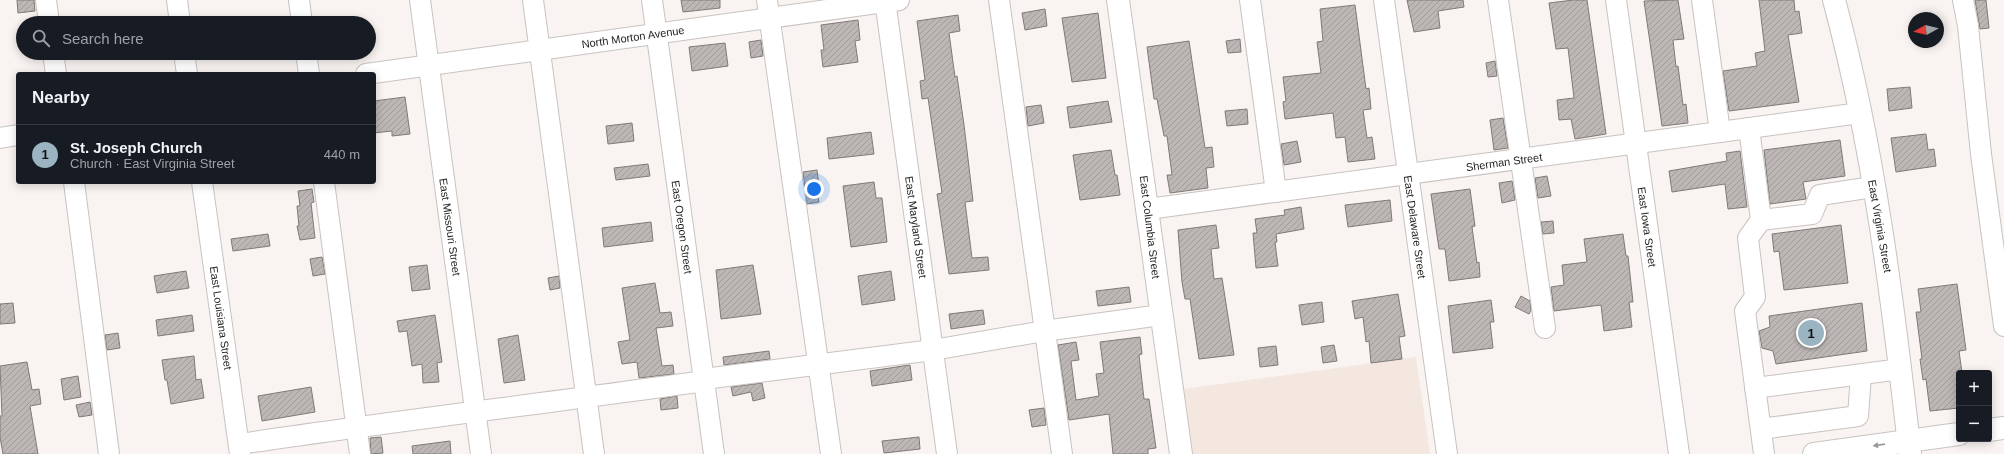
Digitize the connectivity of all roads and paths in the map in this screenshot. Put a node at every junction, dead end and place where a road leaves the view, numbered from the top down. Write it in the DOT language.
graph roads {
  1 [pos="46,0"];
  2 [pos="177,0"];
  3 [pos="299,0"];
  4 [pos="420,0"];
  5 [pos="534,0"];
  6 [pos="652,0"];
  7 [pos="999,0"];
  8 [pos="1118,0"];
  9 [pos="1250,0"];
  10 [pos="1384,0"];
  11 [pos="1498,0"];
  12 [pos="1616,0"];
  13 [pos="1702,0"];
  14 [pos="1834,0"];
  15 [pos="1963,0"];
  16 [pos="890,1"];
  17 [pos="768,10"];
  18 [pos="48,16"];
  19 [pos="179,16"];
  20 [pos="301,16"];
  21 [pos="657,34"];
  22 [pos="540,50"];
  23 [pos="54,60"];
  24 [pos="185,60"];
  25 [pos="307,60"];
  26 [pos="428,65"];
  27 [pos="56,72"];
  28 [pos="187,72"];
  29 [pos="309,72"];
  30 [pos="376,73"];
  31 [pos="1860,113"];
  32 [pos="1749,128"];
  33 [pos="1720,132"];
  34 [pos="16,135"];
  35 [pos="0,138"];
  36 [pos="1636,144"];
  37 [pos="1521,160"];
  38 [pos="1408,175"];
  39 [pos="74,184"];
  40 [pos="202,184"];
  41 [pos="324,184"];
  42 [pos="1873,188"];
  43 [pos="1276,192"];
  44 [pos="1148,209"];
  45 [pos="1762,220"];
  46 [pos="1161,315"];
  47 [pos="2004,326"];
  48 [pos="1545,328"];
  49 [pos="1044,331"];
  50 [pos="933,350"];
  51 [pos="818,365"];
  52 [pos="1901,369"];
  53 [pos="1860,375"];
  54 [pos="704,380"];
  55 [pos="1755,388"];
  56 [pos="587,397"];
  57 [pos="475,411"];
  58 [pos="357,426"];
  59 [pos="2004,428"];
  60 [pos="1761,429"];
  61 [pos="1992,430"];
  62 [pos="1956,435"];
  63 [pos="1910,448"];
  64 [pos="240,449"];
  65 [pos="109,454"];
  66 [pos="360,454"];
  67 [pos="481,454"];
  68 [pos="594,454"];
  69 [pos="714,454"];
  70 [pos="831,454"];
  71 [pos="947,454"];
  72 [pos="1062,454"];
  73 [pos="1181,454"];
  74 [pos="1447,454"];
  75 [pos="1679,454"];
  76 [pos="1764,454"];
  77 [pos="1814,454"];
  1 -- 18 [label="street"];
  2 -- 19 [label="street"];
  3 -- 20 [label="street"];
  4 -- 26 [label="street, East Missouri Street"];
  5 -- 22 [label="street"];
  6 -- 21 [label="street, East Oregon Street"];
  7 -- 49 [label="street"];
  8 -- 44 [label="main road, East Columbia Street"];
  9 -- 43 [label="street"];
  10 -- 38 [label="street, East Delaware Street"];
  11 -- 37 [label="street"];
  12 -- 36 [label="street, East Iowa Street"];
  13 -- 33 [label="street"];
  14 -- 31 [label="main road, East Virginia Street"];
  15 -- 47 [label="street"];
  16 -- 17 [label="street, North Morton Avenue"];
  16 -- 50 [label="street, East Maryland Street"];
  17 -- 21 [label="street, North Morton Avenue"];
  17 -- 51 [label="street"];
  21 -- 22 [label="street, North Morton Avenue"];
  21 -- 54 [label="street, East Oregon Street"];
  22 -- 26 [label="street, North Morton Avenue"];
  22 -- 56 [label="street"];
  23 -- 27 [label="street"];
  24 -- 28 [label="street"];
  25 -- 29 [label="street"];
  26 -- 30 [label="street, North Morton Avenue"];
  26 -- 57 [label="street, East Missouri Street"];
  31 -- 32 [label="street, Sherman Street"];
  31 -- 42 [label="main road, East Virginia Street"];
  32 -- 33 [label="street, Sherman Street"];
  32 -- 45 [label="street"];
  33 -- 36 [label="street, Sherman Street"];
  34 -- 35 [label="street"];
  36 -- 37 [label="street, Sherman Street"];
  36 -- 75 [label="street, East Iowa Street"];
  37 -- 38 [label="street, Sherman Street"];
  37 -- 48 [label="street"];
  38 -- 43 [label="street, Sherman Street"];
  38 -- 74 [label="street, East Delaware Street"];
  39 -- 65 [label="street"];
  40 -- 64 [label="street, East Louisiana Street"];
  41 -- 58 [label="street"];
  42 -- 45 [label="street"];
  42 -- 52 [label="main road, East Virginia Street"];
  43 -- 44 [label="street, Sherman Street"];
  44 -- 46 [label="main road, East Columbia Street"];
  45 -- 55 [label="street"];
  46 -- 49 [label="street"];
  46 -- 73 [label="main road, East Columbia Street"];
  49 -- 50 [label="street"];
  49 -- 72 [label="street"];
  50 -- 51 [label="street"];
  50 -- 71 [label="street, East Maryland Street"];
  51 -- 54 [label="street"];
  51 -- 70 [label="street"];
  52 -- 53 [label="street"];
  52 -- 63 [label="main road, East Virginia Street"];
  53 -- 55 [label="street"];
  53 -- 60 [label="street"];
  54 -- 56 [label="street"];
  54 -- 69 [label="street, East Oregon Street"];
  55 -- 60 [label="street"];
  56 -- 57 [label="street"];
  56 -- 68 [label="street"];
  57 -- 58 [label="street"];
  57 -- 67 [label="street, East Missouri Street"];
  58 -- 64 [label="street"];
  58 -- 66 [label="street"];
  59 -- 61 [label="main road"];
  60 -- 76 [label="street"];
  62 -- 63 [label="main road"];
  63 -- 77 [label="main road, one-way"];
}
